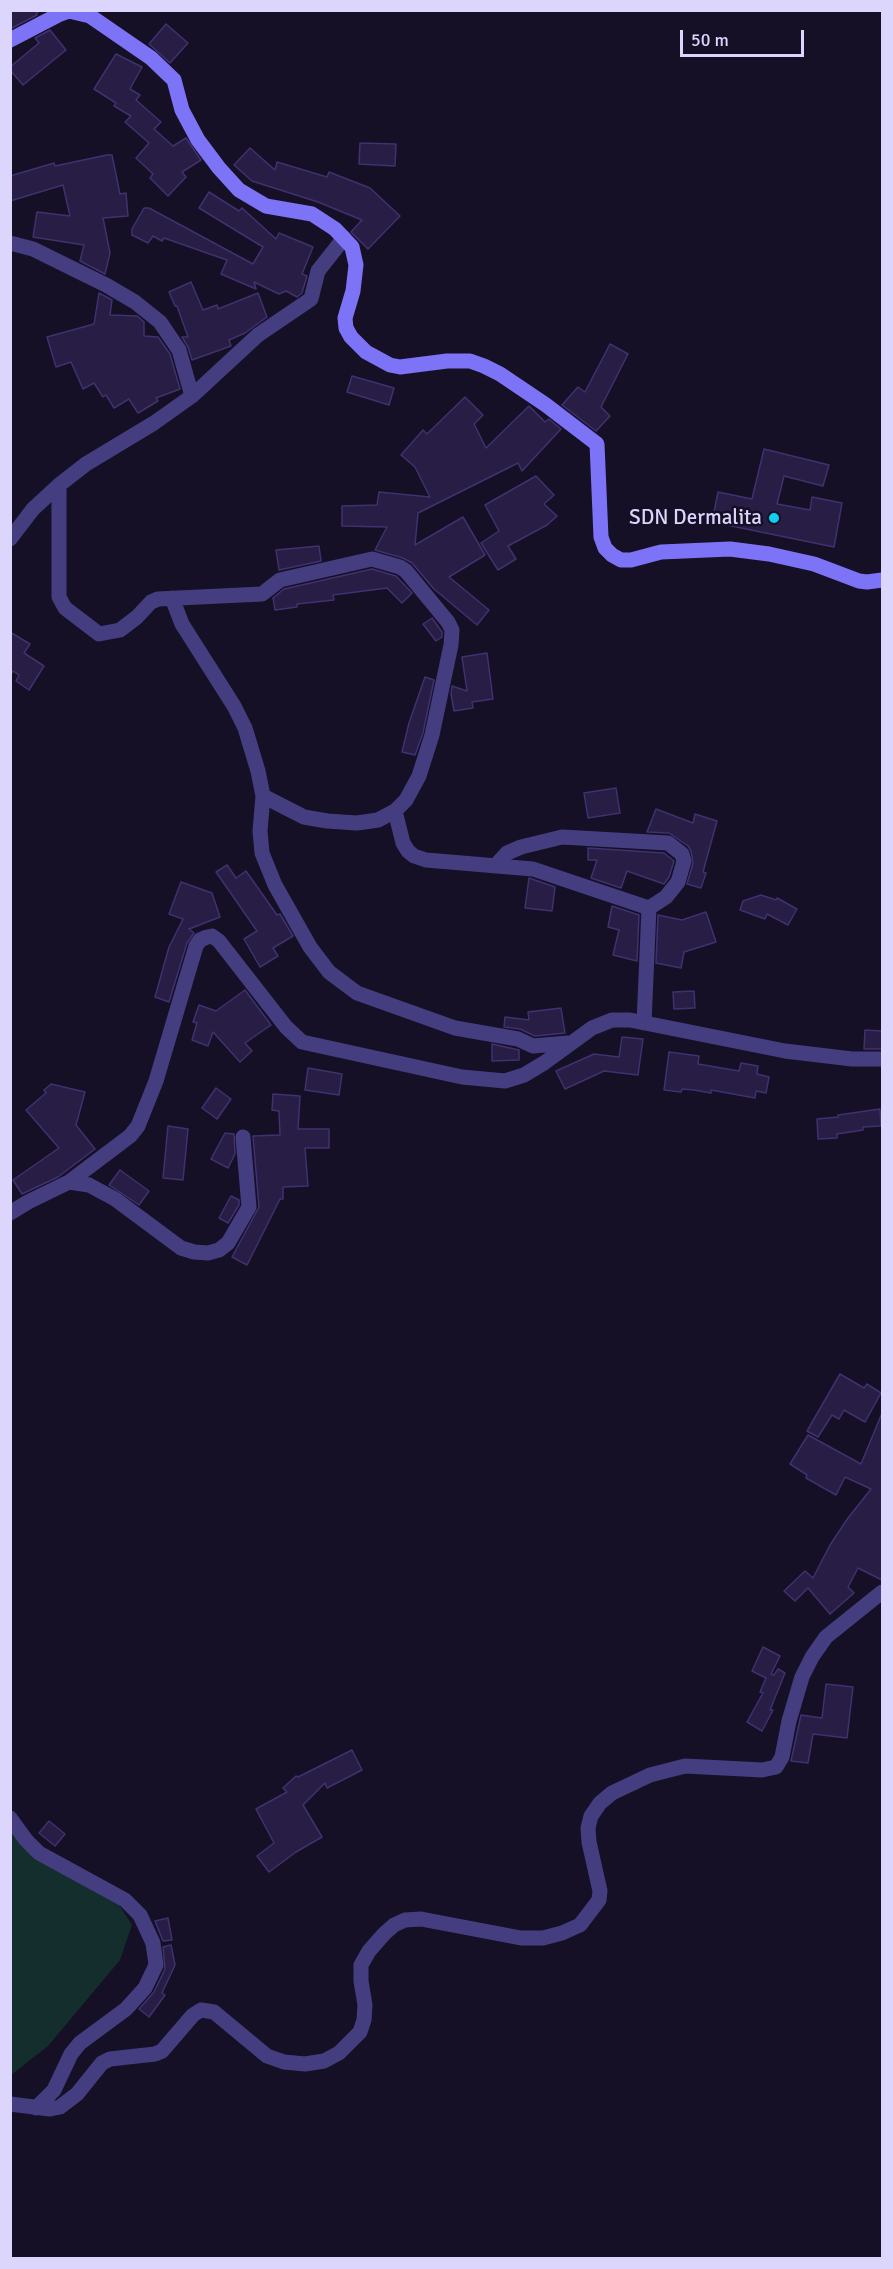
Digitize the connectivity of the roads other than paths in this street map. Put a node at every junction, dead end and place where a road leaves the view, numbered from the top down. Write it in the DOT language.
graph roads {
  1 [pos="10,40"];
  2 [pos="344,238"];
  3 [pos="10,243"];
  4 [pos="192,396"];
  5 [pos="59,484"];
  6 [pos="10,539"];
  7 [pos="882,580"];
  8 [pos="172,598"];
  9 [pos="263,796"];
  10 [pos="394,811"];
  11 [pos="495,866"];
  12 [pos="649,908"];
  13 [pos="644,1023"];
  14 [pos="569,1043"];
  15 [pos="882,1059"];
  16 [pos="243,1137"];
  17 [pos="69,1182"];
  18 [pos="10,1213"];
  19 [pos="882,1592"];
  20 [pos="10,1818"];
  21 [pos="10,2104"];
  22 [pos="36,2108"];
  1 -- 2 [label="street"];
  2 -- 4 [label="street"];
  2 -- 7 [label="street"];
  3 -- 4 [label="street"];
  4 -- 5 [label="street"];
  5 -- 6 [label="street"];
  5 -- 8 [label="street"];
  8 -- 9 [label="street"];
  8 -- 10 [label="street"];
  9 -- 10 [label="street"];
  9 -- 14 [label="street"];
  10 -- 11 [label="street"];
  11 -- 12 [label="street"];
  11 -- 12 [label="street"];
  12 -- 13 [label="street"];
  13 -- 14 [label="street"];
  13 -- 15 [label="street"];
  14 -- 17 [label="street"];
  16 -- 17 [label="street"];
  17 -- 18 [label="street"];
  19 -- 22 [label="street"];
  20 -- 22 [label="street"];
  21 -- 22 [label="street"];
}
